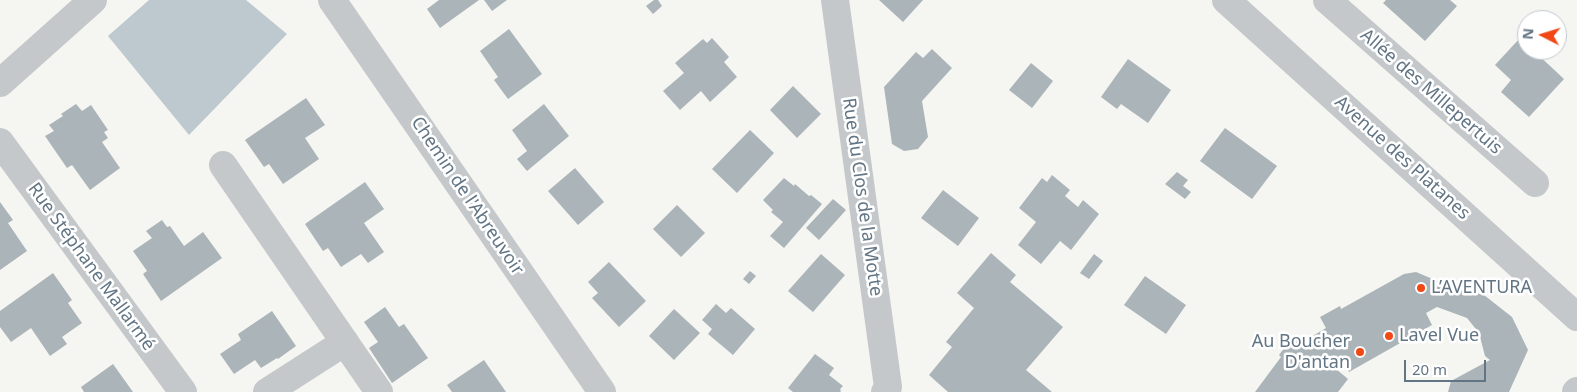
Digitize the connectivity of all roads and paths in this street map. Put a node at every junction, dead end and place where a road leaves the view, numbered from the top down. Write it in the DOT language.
graph roads {
  1 [pos="93,0"];
  2 [pos="332,0"];
  3 [pos="835,0"];
  4 [pos="1226,0"];
  5 [pos="1327,0"];
  6 [pos="0,83"];
  7 [pos="0,142"];
  8 [pos="223,165"];
  9 [pos="1535,183"];
  10 [pos="1577,317"];
  11 [pos="345,342"];
  12 [pos="887,390"];
  13 [pos="182,392"];
  14 [pos="267,392"];
  15 [pos="379,392"];
  16 [pos="602,392"];
  1 -- 6 [label="street"];
  2 -- 16 [label="street, Chemin de l'Abreuvoir"];
  3 -- 12 [label="street, Rue du Clos de la Motte"];
  4 -- 10 [label="street, Avenue des Platanes"];
  5 -- 9 [label="street, Allée des Millepertuis"];
  7 -- 13 [label="street, Rue Stéphane Mallarmé"];
  8 -- 11 [label="street"];
  11 -- 14 [label="street"];
  11 -- 15 [label="street"];
}
